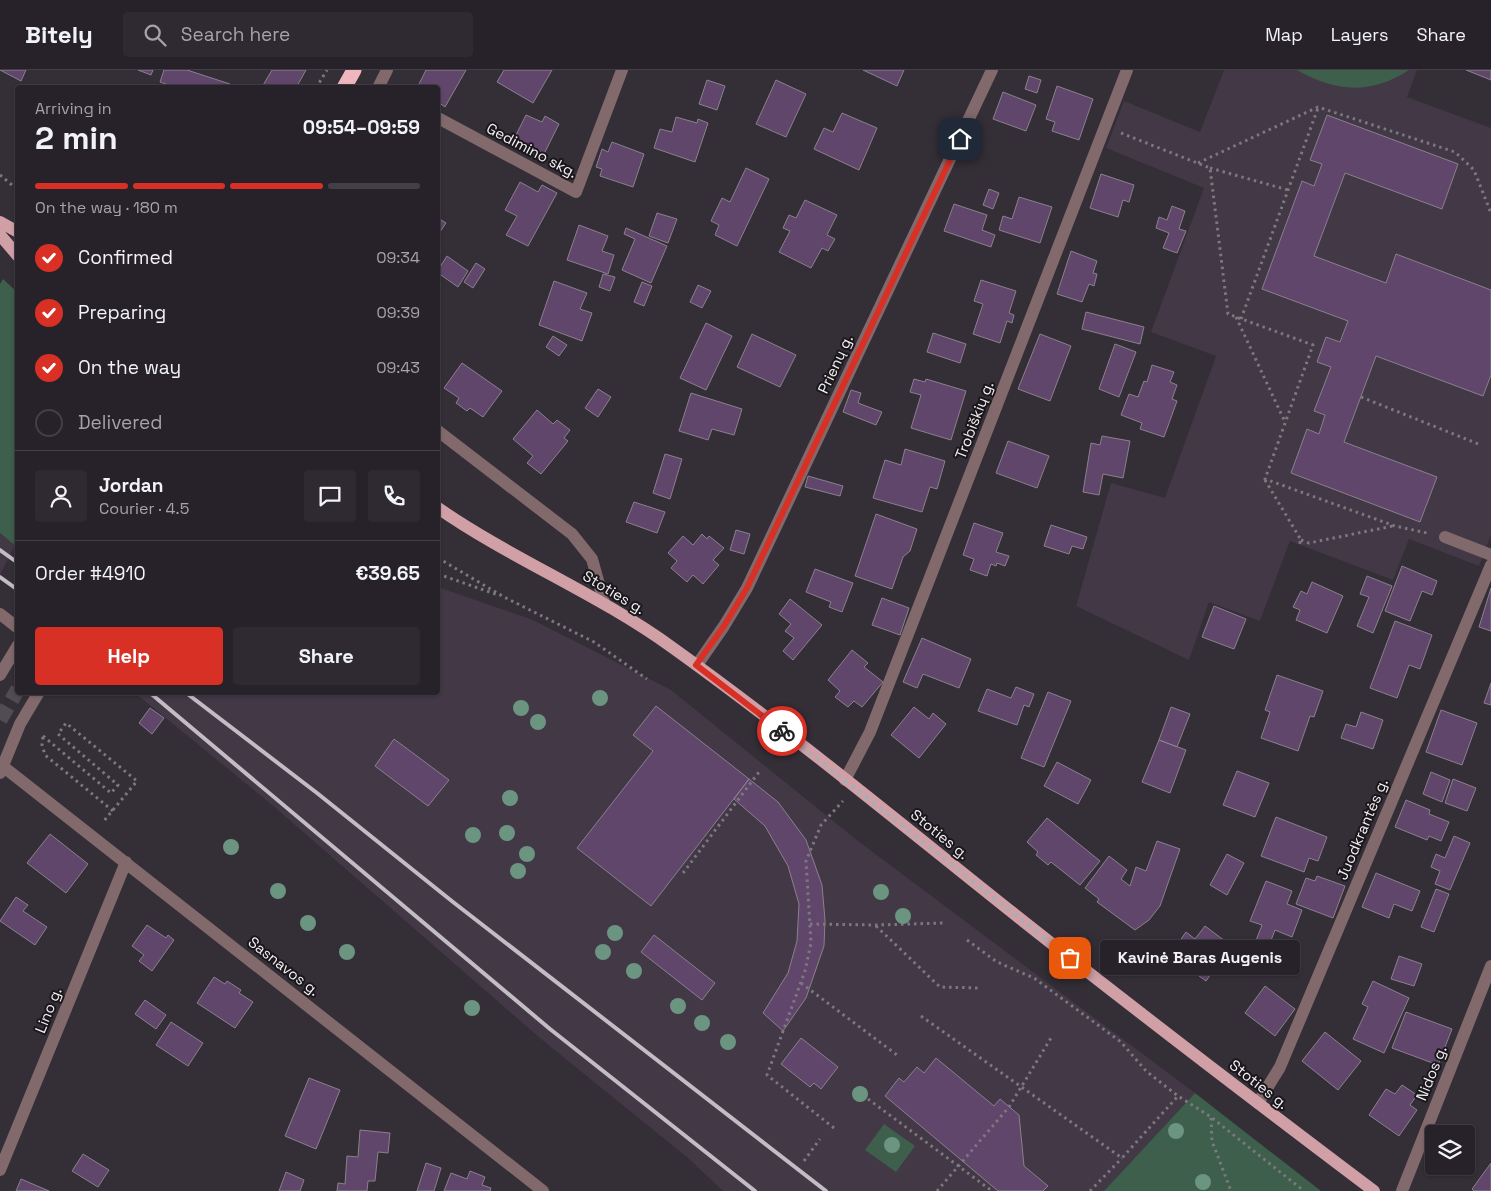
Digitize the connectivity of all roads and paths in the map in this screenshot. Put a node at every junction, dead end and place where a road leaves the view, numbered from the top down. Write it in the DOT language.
graph roads {
  1 [pos="327,70"];
  2 [pos="354,70"];
  3 [pos="387,70"];
  4 [pos="622,70"];
  5 [pos="992,70"];
  6 [pos="1127,70"];
  7 [pos="318,85"];
  8 [pos="346,85"];
  9 [pos="379,85"];
  10 [pos="1318,107"];
  11 [pos="440,119"];
  12 [pos="1104,127"];
  13 [pos="1198,163"];
  14 [pos="1210,168"];
  15 [pos="0,175"];
  16 [pos="15,188"];
  17 [pos="1288,190"];
  18 [pos="1491,213"];
  19 [pos="0,222"];
  20 [pos="15,230"];
  21 [pos="0,236"];
  22 [pos="15,253"];
  23 [pos="1236,317"];
  24 [pos="1241,319"];
  25 [pos="1361,397"];
  26 [pos="1286,422"];
  27 [pos="440,433"];
  28 [pos="1481,445"];
  29 [pos="1265,479"];
  30 [pos="440,509"];
  31 [pos="440,518"];
  32 [pos="1395,526"];
  33 [pos="469,530"];
  34 [pos="1445,537"];
  35 [pos="1301,540"];
  36 [pos="1299,545"];
  37 [pos="1491,555"];
  38 [pos="440,559"];
  39 [pos="1491,565"];
  40 [pos="440,575"];
  41 [pos="504,597"];
  42 [pos="604,602"];
  43 [pos="0,614"];
  44 [pos="15,626"];
  45 [pos="15,650"];
  46 [pos="696,665"];
  47 [pos="0,675"];
  48 [pos="647,679"];
  49 [pos="36,695"];
  50 [pos="1,768"];
  51 [pos="759,772"];
  52 [pos="850,783"];
  53 [pos="112,811"];
  54 [pos="706,834"];
  55 [pos="93,835"];
  56 [pos="711,838"];
  57 [pos="126,862"];
  58 [pos="683,873"];
  59 [pos="944,922"];
  60 [pos="810,924"];
  61 [pos="876,925"];
  62 [pos="967,940"];
  63 [pos="1491,966"];
  64 [pos="801,984"];
  65 [pos="980,988"];
  66 [pos="921,1016"];
  67 [pos="1051,1038"];
  68 [pos="897,1054"];
  69 [pos="1022,1087"];
  70 [pos="1178,1096"];
  71 [pos="868,1099"];
  72 [pos="1258,1103"];
  73 [pos="1211,1117"];
  74 [pos="834,1128"];
  75 [pos="820,1139"];
  76 [pos="1122,1158"];
  77 [pos="804,1161"];
  78 [pos="958,1166"];
  79 [pos="0,1170"];
  80 [pos="543,1191"];
  81 [pos="937,1191"];
  82 [pos="992,1191"];
  83 [pos="1090,1191"];
  84 [pos="1231,1191"];
  85 [pos="1304,1191"];
  86 [pos="1374,1191"];
  87 [pos="1402,1191"];
  1 -- 7 [label="path"];
  2 -- 8 [label="highway"];
  3 -- 9 [label="street"];
  4 -- 11 [label="street, Gedimino skg."];
  5 -- 46 [label="street, Prienų g."];
  6 -- 12 [label="street, Trobiškių g."];
  10 -- 13 [label="path"];
  10 -- 17 [label="path"];
  10 -- 18 [label="path"];
  12 -- 13 [label="path"];
  12 -- 52 [label="street, Trobiškių g."];
  13 -- 14 [label="path"];
  14 -- 17 [label="path"];
  14 -- 23 [label="path"];
  15 -- 16 [label="path"];
  17 -- 24 [label="path"];
  19 -- 20 [label="main road"];
  21 -- 22 [label="main road"];
  23 -- 24 [label="path"];
  23 -- 26 [label="path"];
  24 -- 26 [label="path"];
  25 -- 28 [label="path"];
  26 -- 29 [label="path"];
  27 -- 42 [label="street"];
  29 -- 32 [label="path"];
  29 -- 35 [label="path"];
  30 -- 33 [label="main road, Stoties g."];
  31 -- 33 [label="main road, Stoties g."];
  32 -- 34 [label="path"];
  32 -- 35 [label="path"];
  33 -- 42 [label="main road, Stoties g."];
  34 -- 37 [label="street"];
  35 -- 36 [label="path"];
  38 -- 41 [label="path"];
  39 -- 72 [label="street, Juodkrantės g."];
  40 -- 41 [label="path"];
  41 -- 48 [label="path"];
  42 -- 46 [label="main road, Stoties g."];
  43 -- 44 [label="street"];
  45 -- 47 [label="street"];
  46 -- 52 [label="main road, Stoties g."];
  49 -- 50 [label="street"];
  50 -- 55 [label="street, Sasnavos g."];
  51 -- 56 [label="path"];
  52 -- 60 [label="path"];
  52 -- 72 [label="main road, Stoties g."];
  53 -- 53 [label="path"];
  53 -- 55 [label="path"];
  54 -- 56 [label="path"];
  55 -- 57 [label="street, Sasnavos g."];
  56 -- 58 [label="path"];
  57 -- 79 [label="street, Lino g."];
  57 -- 80 [label="street, Sasnavos g."];
  59 -- 61 [label="path"];
  60 -- 61 [label="path"];
  60 -- 64 [label="path"];
  61 -- 65 [label="path"];
  62 -- 70 [label="path"];
  63 -- 87 [label="street, Nidos g."];
  64 -- 68 [label="path"];
  64 -- 74 [label="path"];
  66 -- 69 [label="path"];
  67 -- 69 [label="path"];
  69 -- 76 [label="path"];
  69 -- 78 [label="path"];
  70 -- 73 [label="path"];
  70 -- 76 [label="path"];
  71 -- 78 [label="path"];
  72 -- 86 [label="main road, Stoties g."];
  73 -- 84 [label="path"];
  73 -- 85 [label="path"];
  75 -- 77 [label="path"];
  76 -- 83 [label="path"];
  78 -- 81 [label="path"];
  78 -- 82 [label="path"];
}
